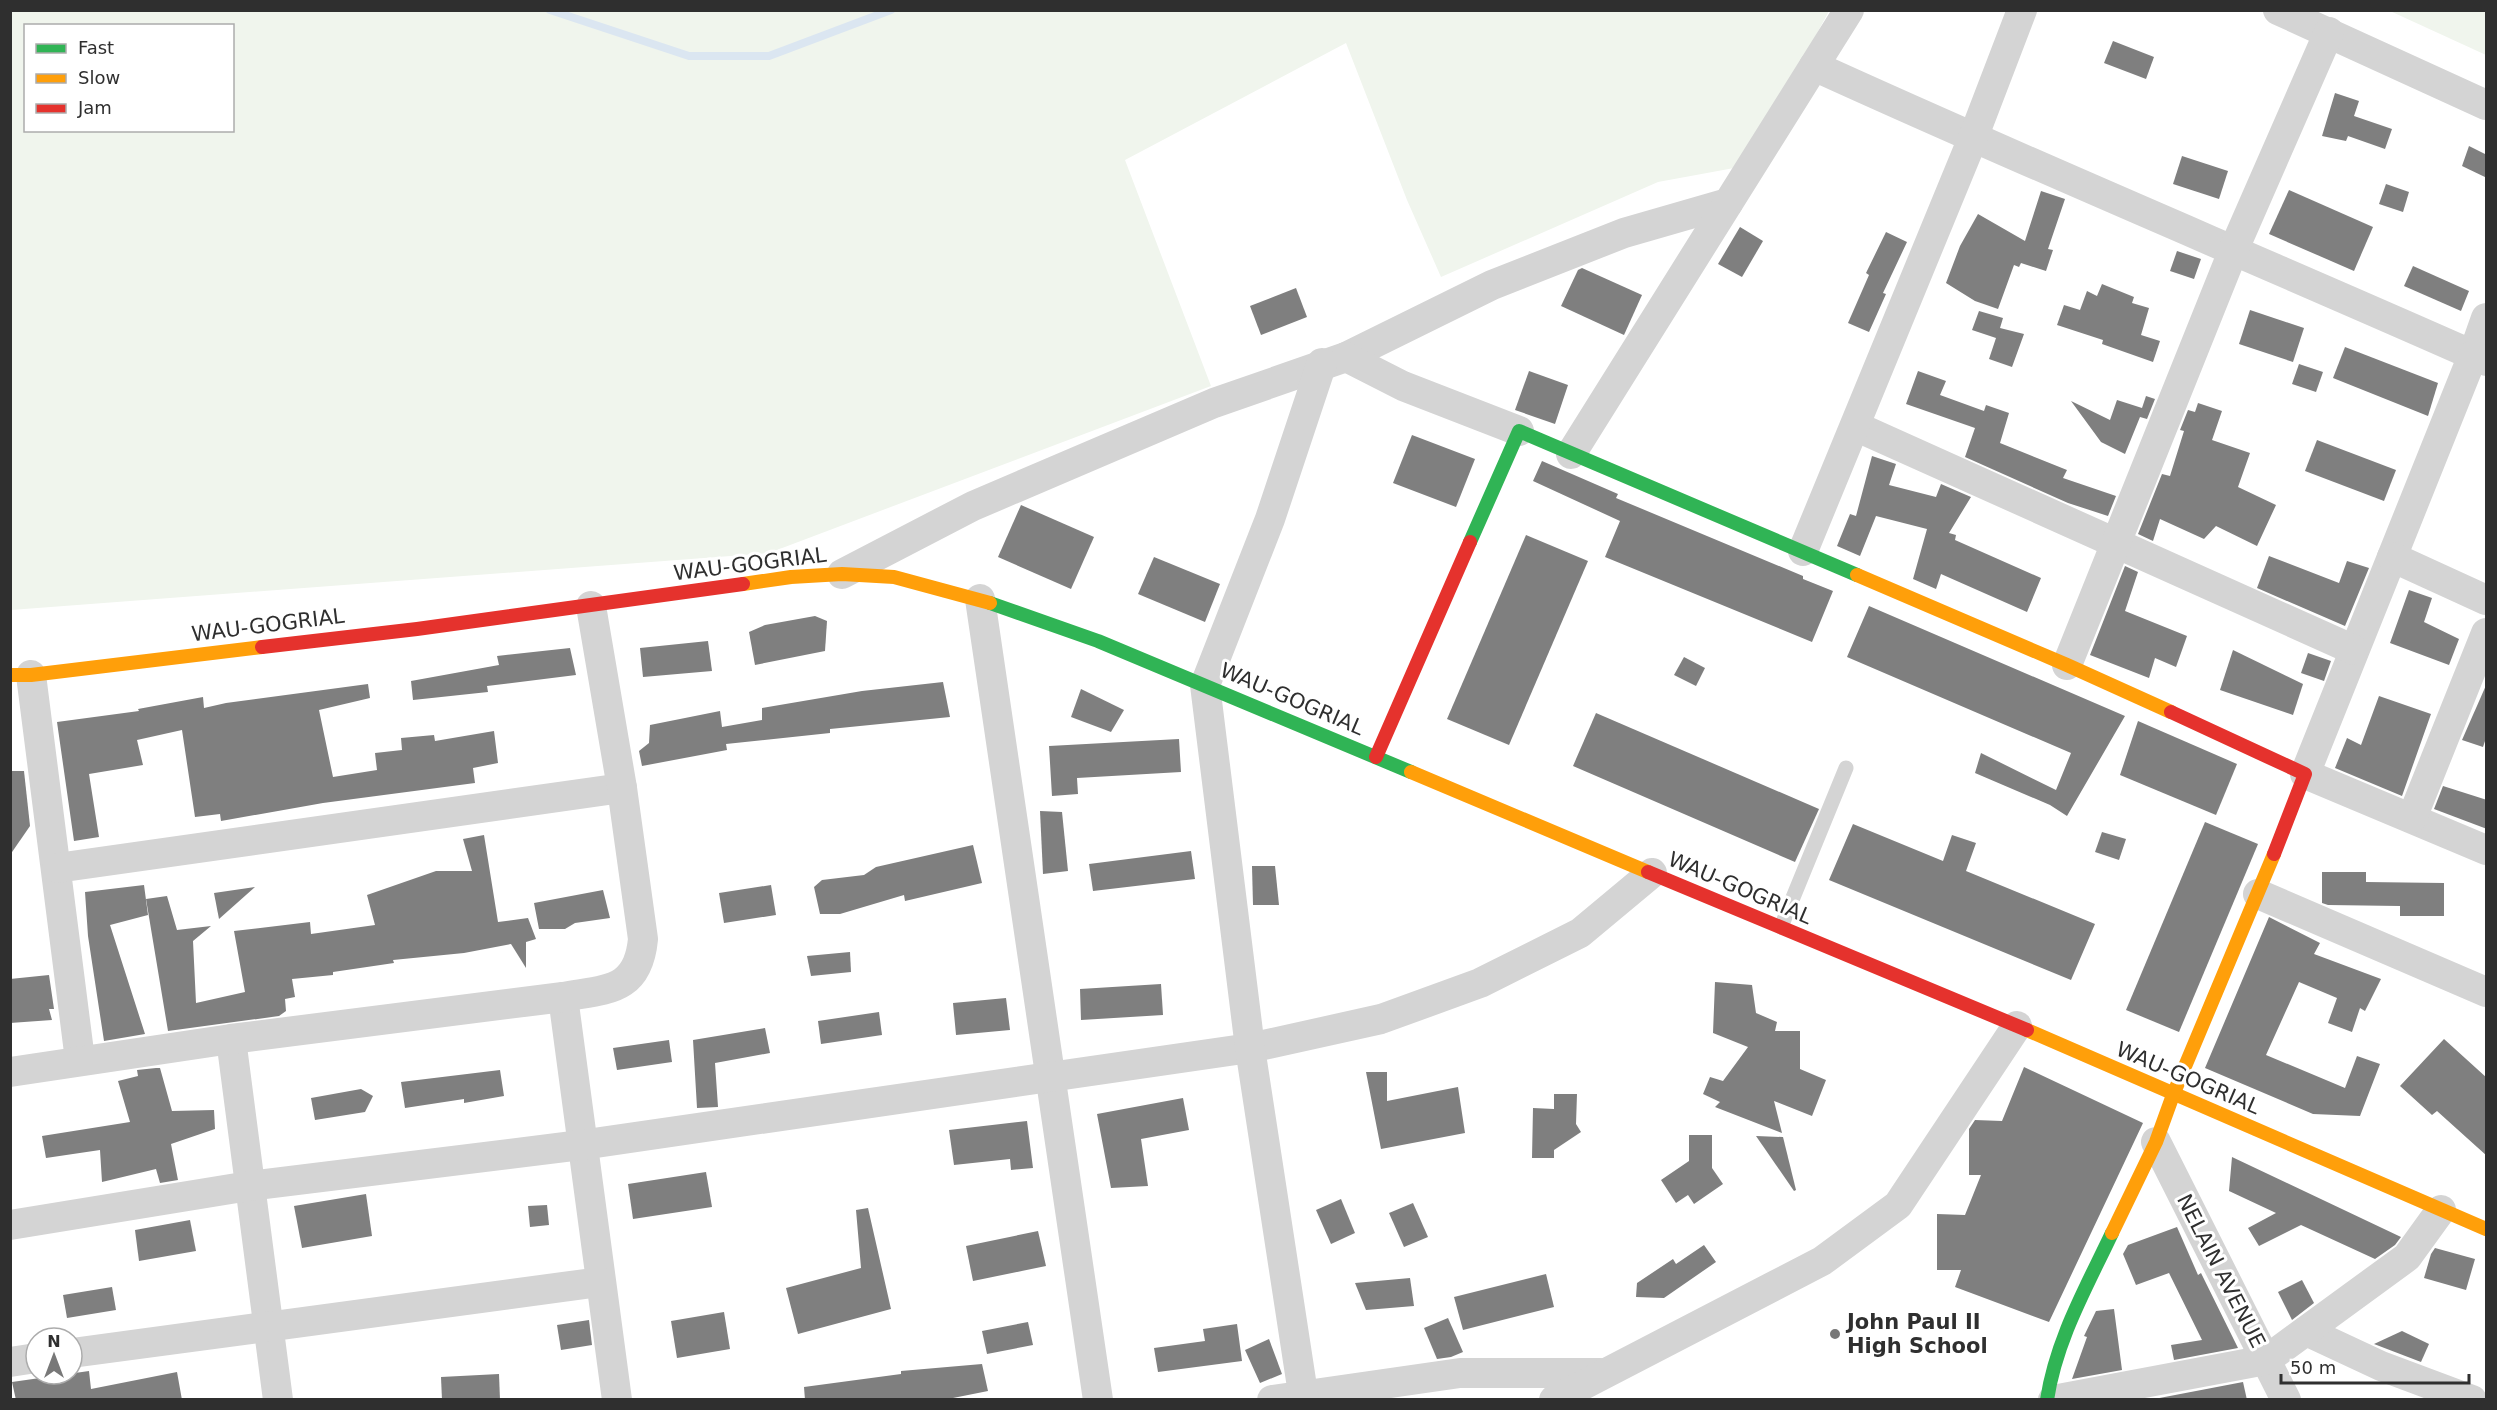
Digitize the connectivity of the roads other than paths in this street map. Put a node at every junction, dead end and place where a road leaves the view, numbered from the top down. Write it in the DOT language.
graph roads {
  1 [pos="1849,10"];
  2 [pos="2022,10"];
  3 [pos="2278,10"];
  4 [pos="2329,32"];
  5 [pos="1814,66"];
  6 [pos="2487,105"];
  7 [pos="1973,138"];
  8 [pos="1728,203"];
  9 [pos="2234,249"];
  10 [pos="2487,318"];
  11 [pos="2480,358"];
  12 [pos="1334,360"];
  13 [pos="1855,426"];
  14 [pos="1519,431"];
  15 [pos="1571,454"];
  16 [pos="2116,542"];
  17 [pos="1803,551"];
  18 [pos="2392,557"];
  19 [pos="842,574"];
  20 [pos="980,599"];
  21 [pos="2487,600"];
  22 [pos="591,606"];
  23 [pos="2487,633"];
  24 [pos="2354,650"];
  25 [pos="2067,664"];
  26 [pos="21,675"];
  27 [pos="1205,685"];
  28 [pos="1376,757"];
  29 [pos="1846,768"];
  30 [pos="2305,774"];
  31 [pos="622,788"];
  32 [pos="2412,818"];
  33 [pos="2487,850"];
  34 [pos="57,868"];
  35 [pos="1652,873"];
  36 [pos="2258,894"];
  37 [pos="1781,927"];
  38 [pos="2487,992"];
  39 [pos="563,997"];
  40 [pos="2017,1026"];
  41 [pos="231,1039"];
  42 [pos="1250,1048"];
  43 [pos="80,1060"];
  44 [pos="10,1072"];
  45 [pos="1049,1077"];
  46 [pos="2172,1095"];
  47 [pos="2156,1142"];
  48 [pos="581,1145"];
  49 [pos="249,1186"];
  50 [pos="2441,1210"];
  51 [pos="10,1225"];
  52 [pos="2487,1229"];
  53 [pos="600,1282"];
  54 [pos="268,1326"];
  55 [pos="2307,1331"];
  56 [pos="84,1351"];
  57 [pos="2266,1360"];
  58 [pos="1607,1373"];
  59 [pos="1303,1397"];
  60 [pos="278,1400"];
  61 [pos="617,1400"];
  62 [pos="1098,1400"];
  63 [pos="1272,1400"];
  64 [pos="1554,1400"];
  65 [pos="2047,1400"];
  66 [pos="2053,1400"];
  67 [pos="2286,1400"];
  68 [pos="2472,1400"];
  1 -- 5 [label="street"];
  2 -- 7 [label="street"];
  3 -- 4 [label="street"];
  4 -- 6 [label="street"];
  4 -- 9 [label="street"];
  5 -- 7 [label="street"];
  5 -- 8 [label="street"];
  7 -- 9 [label="street"];
  7 -- 13 [label="street"];
  8 -- 12 [label="street"];
  8 -- 15 [label="street"];
  9 -- 11 [label="street"];
  9 -- 16 [label="street"];
  10 -- 11 [label="street"];
  11 -- 18 [label="street"];
  12 -- 14 [label="street"];
  12 -- 19 [label="street"];
  12 -- 27 [label="street"];
  13 -- 16 [label="street"];
  13 -- 17 [label="street"];
  14 -- 15 [label="main road"];
  14 -- 28 [label="main road"];
  15 -- 17 [label="main road"];
  16 -- 24 [label="street"];
  16 -- 25 [label="street"];
  17 -- 25 [label="main road"];
  18 -- 21 [label="street"];
  18 -- 24 [label="street"];
  19 -- 20 [label="main road, WAU-GOGRIAL"];
  19 -- 22 [label="main road, WAU-GOGRIAL"];
  20 -- 27 [label="main road, WAU-GOGRIAL"];
  20 -- 45 [label="street"];
  22 -- 26 [label="main road, WAU-GOGRIAL"];
  22 -- 31 [label="street"];
  23 -- 32 [label="street"];
  24 -- 30 [label="street"];
  25 -- 30 [label="main road"];
  26 -- 34 [label="street"];
  27 -- 28 [label="main road, WAU-GOGRIAL"];
  27 -- 42 [label="street"];
  28 -- 35 [label="main road, WAU-GOGRIAL"];
  29 -- 37 [label="lane"];
  30 -- 32 [label="street"];
  30 -- 36 [label="main road"];
  31 -- 34 [label="street"];
  31 -- 39 [label="street"];
  32 -- 33 [label="street"];
  34 -- 43 [label="street"];
  35 -- 37 [label="main road, WAU-GOGRIAL"];
  35 -- 42 [label="street"];
  36 -- 38 [label="street"];
  36 -- 46 [label="main road"];
  37 -- 40 [label="main road, WAU-GOGRIAL"];
  39 -- 41 [label="street"];
  39 -- 48 [label="street"];
  40 -- 46 [label="main road, WAU-GOGRIAL"];
  40 -- 58 [label="street"];
  41 -- 43 [label="street"];
  41 -- 49 [label="street"];
  42 -- 45 [label="street"];
  42 -- 59 [label="street"];
  43 -- 44 [label="street"];
  45 -- 48 [label="street"];
  45 -- 62 [label="street"];
  46 -- 47 [label="main road"];
  46 -- 50 [label="main road, WAU-GOGRIAL"];
  47 -- 57 [label="street, NELAIN AVENUE"];
  47 -- 65 [label="main road"];
  48 -- 49 [label="street"];
  48 -- 53 [label="street"];
  49 -- 51 [label="street"];
  49 -- 54 [label="street"];
  50 -- 52 [label="main road, WAU-GOGRIAL"];
  50 -- 55 [label="street"];
  53 -- 54 [label="street"];
  53 -- 61 [label="street"];
  54 -- 56 [label="street"];
  54 -- 60 [label="street"];
  55 -- 57 [label="street"];
  55 -- 68 [label="street"];
  57 -- 66 [label="street"];
  57 -- 67 [label="street, NELAIN AVENUE"];
  58 -- 59 [label="street"];
  58 -- 64 [label="street"];
  59 -- 63 [label="street"];
}
